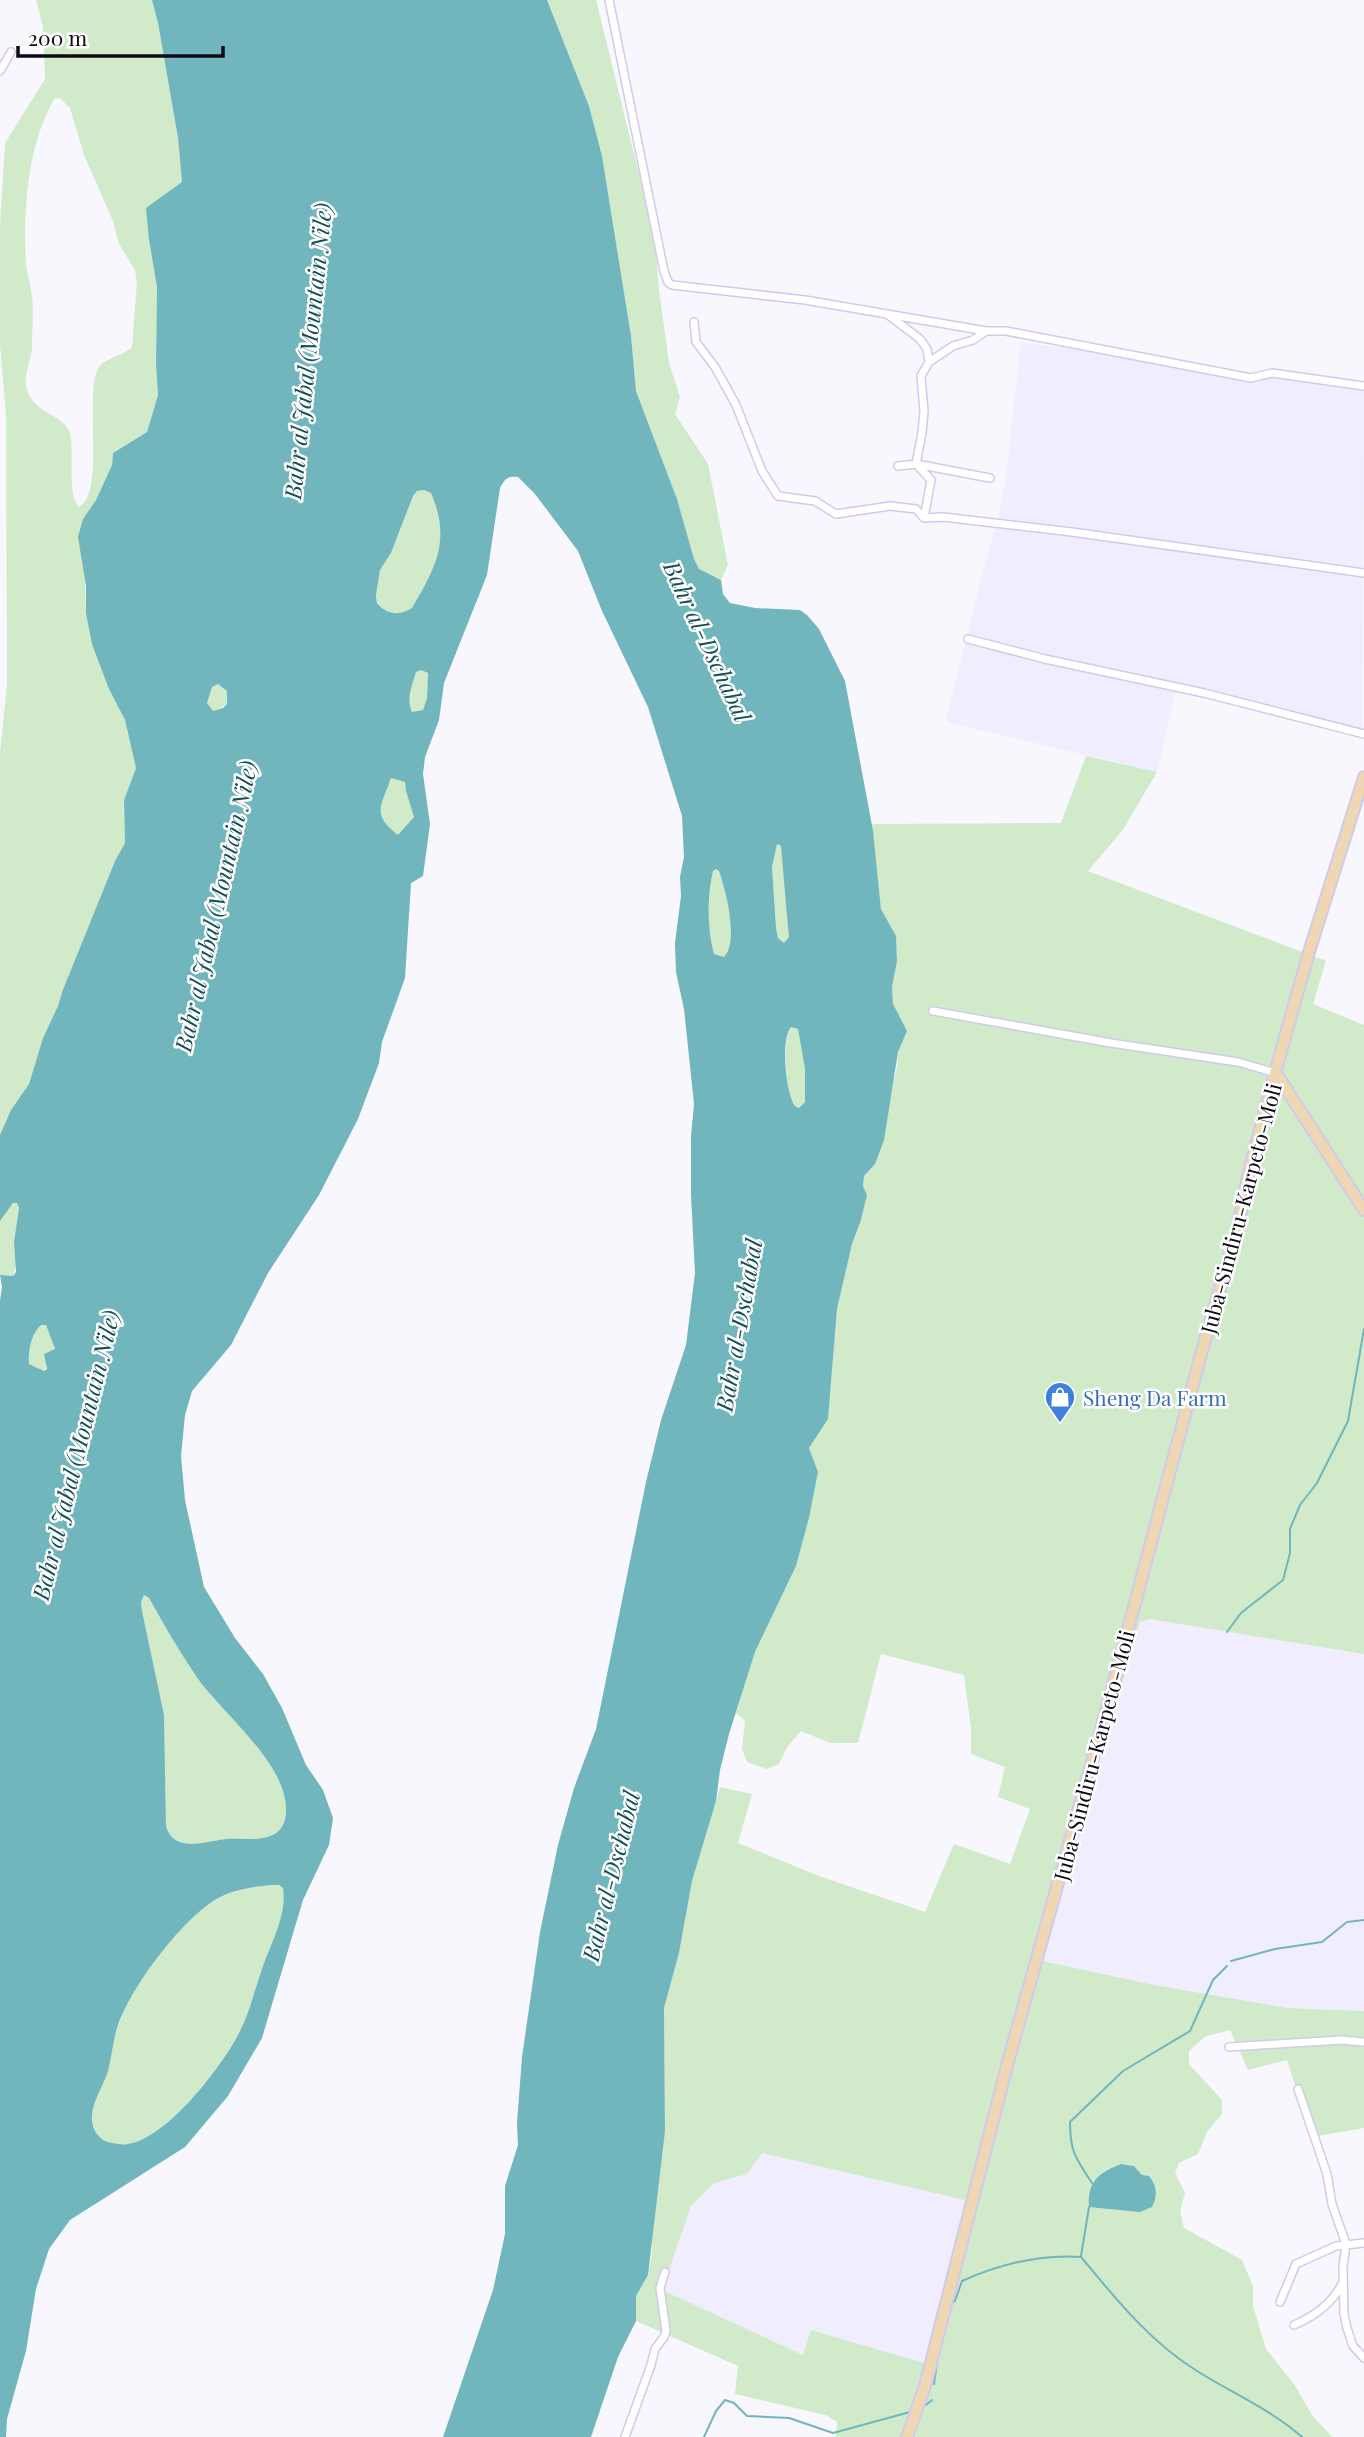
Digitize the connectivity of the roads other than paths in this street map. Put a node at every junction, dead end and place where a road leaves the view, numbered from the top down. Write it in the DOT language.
graph roads {
  1 [pos="609,0"];
  2 [pos="11,52"];
  3 [pos="0,71"];
  4 [pos="887,314"];
  5 [pos="694,322"];
  6 [pos="986,331"];
  7 [pos="929,362"];
  8 [pos="1364,386"];
  9 [pos="916,464"];
  10 [pos="898,466"];
  11 [pos="990,478"];
  12 [pos="924,519"];
  13 [pos="1364,573"];
  14 [pos="968,639"];
  15 [pos="1364,734"];
  16 [pos="1364,777"];
  17 [pos="933,1011"];
  18 [pos="1276,1073"];
  19 [pos="1364,1210"];
  20 [pos="1364,2042"];
  21 [pos="1229,2047"];
  22 [pos="1298,2089"];
  23 [pos="1364,2243"];
  24 [pos="1346,2244"];
  25 [pos="665,2272"];
  26 [pos="1343,2281"];
  27 [pos="1280,2302"];
  28 [pos="1294,2325"];
  29 [pos="1364,2358"];
  30 [pos="625,2437"];
  31 [pos="907,2437"];
  1 -- 4 [label="street"];
  2 -- 3 [label="street"];
  4 -- 6 [label="street"];
  4 -- 7 [label="street"];
  5 -- 12 [label="street"];
  6 -- 7 [label="street"];
  6 -- 8 [label="street"];
  7 -- 9 [label="street"];
  9 -- 10 [label="street"];
  9 -- 11 [label="street"];
  9 -- 12 [label="street"];
  12 -- 13 [label="street"];
  14 -- 15 [label="street"];
  16 -- 18 [label="main road, Juba-Sindiru-Karpeto-Moli"];
  17 -- 18 [label="street"];
  18 -- 19 [label="main road"];
  18 -- 31 [label="main road, Juba-Sindiru-Karpeto-Moli"];
  20 -- 21 [label="street"];
  22 -- 24 [label="street"];
  23 -- 24 [label="street"];
  24 -- 26 [label="street"];
  24 -- 27 [label="street"];
  25 -- 30 [label="street"];
  26 -- 28 [label="street"];
  26 -- 29 [label="street"];
}
